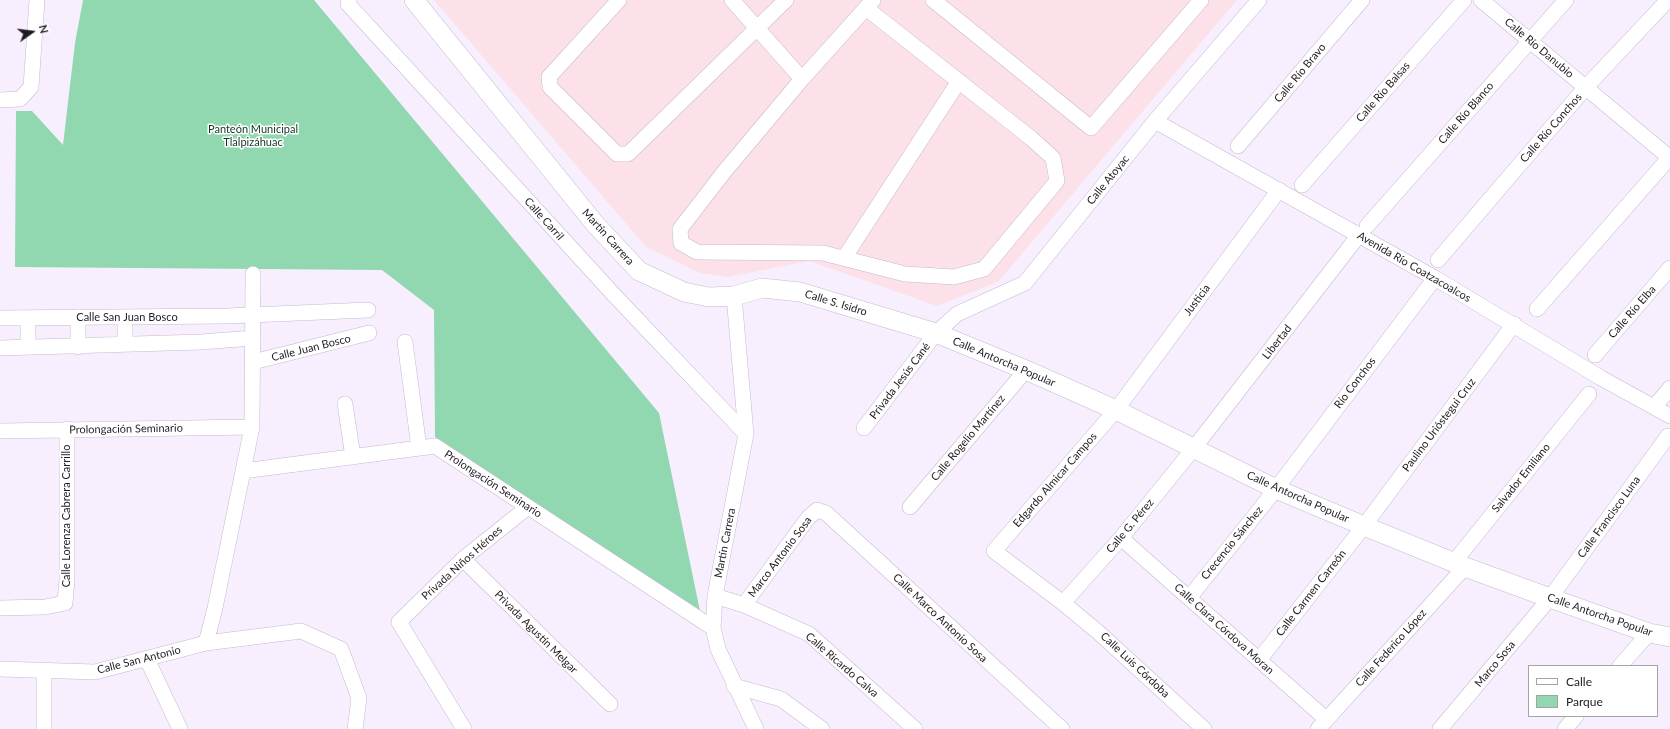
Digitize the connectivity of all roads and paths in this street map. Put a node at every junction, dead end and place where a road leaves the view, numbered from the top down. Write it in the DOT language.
graph roads {
  1 [pos="37,0"];
  2 [pos="349,0"];
  3 [pos="414,0"];
  4 [pos="619,0"];
  5 [pos="732,0"];
  6 [pos="786,0"];
  7 [pos="933,0"];
  8 [pos="1201,0"];
  9 [pos="1259,0"];
  10 [pos="1362,0"];
  11 [pos="1464,0"];
  12 [pos="1480,0"];
  13 [pos="1566,0"];
  14 [pos="1668,0"];
  15 [pos="869,4"];
  16 [pos="757,28"];
  17 [pos="1529,41"];
  18 [pos="802,79"];
  19 [pos="959,81"];
  20 [pos="1586,88"];
  21 [pos="0,100"];
  22 [pos="1155,121"];
  23 [pos="1238,146"];
  24 [pos="1670,157"];
  25 [pos="1302,185"];
  26 [pos="1279,190"];
  27 [pos="1363,231"];
  28 [pos="844,258"];
  29 [pos="1438,260"];
  30 [pos="1670,268"];
  31 [pos="253,274"];
  32 [pos="1435,278"];
  33 [pos="734,296"];
  34 [pos="1537,309"];
  35 [pos="368,310"];
  36 [pos="254,314"];
  37 [pos="200,316"];
  38 [pos="78,317"];
  39 [pos="125,317"];
  40 [pos="0,318"];
  41 [pos="28,318"];
  42 [pos="1514,324"];
  43 [pos="369,333"];
  44 [pos="936,333"];
  45 [pos="253,338"];
  46 [pos="201,342"];
  47 [pos="405,342"];
  48 [pos="125,344"];
  49 [pos="28,347"];
  50 [pos="78,347"];
  51 [pos="0,348"];
  52 [pos="1595,355"];
  53 [pos="253,362"];
  54 [pos="1026,370"];
  55 [pos="1670,388"];
  56 [pos="1589,394"];
  57 [pos="345,404"];
  58 [pos="1654,407"];
  59 [pos="1116,410"];
  60 [pos="1670,416"];
  61 [pos="252,427"];
  62 [pos="864,428"];
  63 [pos="67,430"];
  64 [pos="0,431"];
  65 [pos="746,434"];
  66 [pos="1668,436"];
  67 [pos="419,448"];
  68 [pos="1194,448"];
  69 [pos="353,457"];
  70 [pos="243,471"];
  71 [pos="1276,489"];
  72 [pos="528,507"];
  73 [pos="910,507"];
  74 [pos="817,510"];
  75 [pos="1364,526"];
  76 [pos="1121,538"];
  77 [pos="994,551"];
  78 [pos="463,559"];
  79 [pos="1460,565"];
  80 [pos="715,596"];
  81 [pos="1189,598"];
  82 [pos="1550,598"];
  83 [pos="1063,603"];
  84 [pos="744,605"];
  85 [pos="0,608"];
  86 [pos="713,628"];
  87 [pos="1649,633"];
  88 [pos="1670,637"];
  89 [pos="206,644"];
  90 [pos="147,659"];
  91 [pos="1259,660"];
  92 [pos="1621,665"];
  93 [pos="0,669"];
  94 [pos="44,670"];
  95 [pos="734,686"];
  96 [pos="610,704"];
  97 [pos="1575,717"];
  98 [pos="1322,724"];
  99 [pos="757,726"];
  100 [pos="44,729"];
  101 [pos="180,729"];
  102 [pos="355,729"];
  103 [pos="464,729"];
  104 [pos="822,729"];
  105 [pos="915,729"];
  106 [pos="1062,729"];
  107 [pos="1204,729"];
  108 [pos="1440,729"];
  109 [pos="1565,729"];
  1 -- 21 [label="street"];
  2 -- 65 [label="street, Calle Carril"];
  3 -- 33 [label="main road, Martín Carrera"];
  4 -- 16 [label="street"];
  5 -- 16 [label="street"];
  6 -- 16 [label="street"];
  7 -- 8 [label="street"];
  9 -- 22 [label="street, Calle Atoyac"];
  10 -- 23 [label="street, Calle Río Bravo"];
  11 -- 25 [label="street, Calle Río Balsas"];
  12 -- 17 [label="street, Calle Río Danubio"];
  13 -- 17 [label="street, Calle Río Blanco"];
  14 -- 20 [label="street, Calle Río Conchos"];
  15 -- 18 [label="street"];
  15 -- 19 [label="street"];
  16 -- 18 [label="street"];
  17 -- 20 [label="street, Calle Río Danubio"];
  17 -- 27 [label="street, Calle Río Blanco"];
  18 -- 28 [label="street"];
  19 -- 28 [label="street"];
  19 -- 28 [label="street"];
  20 -- 24 [label="street, Calle Río Danubio"];
  20 -- 29 [label="street, Calle Río Conchos"];
  22 -- 26 [label="street, Avenida Río Coatzacoalcos"];
  22 -- 44 [label="street, Calle Atoyac"];
  24 -- 34 [label="street"];
  26 -- 27 [label="street, Avenida Río Coatzacoalcos"];
  26 -- 59 [label="street, Justicia"];
  27 -- 32 [label="street, Avenida Río Coatzacoalcos"];
  27 -- 68 [label="street, Libertad"];
  30 -- 52 [label="street, Calle Río Elba"];
  31 -- 36 [label="street"];
  32 -- 42 [label="street, Avenida Río Coatzacoalcos"];
  32 -- 71 [label="street, Río Conchos"];
  33 -- 44 [label="main road, Calle S. Isidro"];
  33 -- 65 [label="street, Martín Carrera"];
  35 -- 36 [label="street, Calle San Juan Bosco"];
  36 -- 37 [label="street, Calle San Juan Bosco"];
  36 -- 45 [label="street"];
  37 -- 39 [label="street, Calle San Juan Bosco"];
  37 -- 46 [label="street"];
  38 -- 39 [label="street, Calle San Juan Bosco"];
  38 -- 41 [label="street, Calle San Juan Bosco"];
  38 -- 50 [label="street"];
  39 -- 48 [label="street"];
  40 -- 41 [label="street, Calle San Juan Bosco"];
  41 -- 49 [label="street"];
  42 -- 58 [label="street, Avenida Río Coatzacoalcos"];
  42 -- 75 [label="street, Paulino Urióstegui Cruz"];
  43 -- 53 [label="street, Calle Juan Bosco"];
  44 -- 54 [label="main road, Calle Antorcha Popular"];
  44 -- 62 [label="street, Privada Jesús Cané"];
  45 -- 46 [label="street"];
  45 -- 53 [label="street"];
  46 -- 48 [label="street"];
  47 -- 67 [label="street"];
  48 -- 50 [label="street"];
  49 -- 50 [label="street"];
  49 -- 51 [label="street"];
  53 -- 61 [label="street"];
  54 -- 59 [label="main road, Calle Antorcha Popular"];
  54 -- 73 [label="street, Calle Rogelio Martínez"];
  55 -- 58 [label="street"];
  56 -- 79 [label="street, Salvador Emiliano"];
  57 -- 69 [label="street"];
  58 -- 60 [label="street, Avenida Río Coatzacoalcos"];
  59 -- 68 [label="main road, Calle Antorcha Popular"];
  59 -- 77 [label="street, Edgardo Almicar Campos"];
  61 -- 63 [label="street, Prolongación Seminario"];
  61 -- 70 [label="street"];
  63 -- 64 [label="street, Prolongación Seminario"];
  63 -- 85 [label="street, Calle Lorenza Cabrera Carrillo"];
  65 -- 80 [label="street, Martín Carrera"];
  66 -- 82 [label="street, Calle Francisco Luna"];
  67 -- 69 [label="street, Prolongación Seminario"];
  67 -- 72 [label="street, Prolongación Seminario"];
  68 -- 71 [label="main road, Calle Antorcha Popular"];
  68 -- 76 [label="street, Calle G. Pérez"];
  69 -- 70 [label="street, Prolongación Seminario"];
  70 -- 89 [label="street"];
  71 -- 75 [label="main road, Calle Antorcha Popular"];
  71 -- 81 [label="street, Crecencio Sánchez"];
  72 -- 78 [label="street, Privada Niños Héroes"];
  72 -- 86 [label="street, Prolongación Seminario"];
  74 -- 84 [label="street, Marco Antonio Sosa"];
  74 -- 106 [label="street, Calle Marco Antonio Sosa"];
  75 -- 79 [label="main road, Calle Antorcha Popular"];
  75 -- 91 [label="street, Calle Carmen Carreón"];
  76 -- 81 [label="street, Calle Clara Córdova Moran"];
  76 -- 83 [label="street, Calle G. Pérez"];
  77 -- 83 [label="street, Calle Luis Córdoba"];
  78 -- 96 [label="street, Privada Agustín Melgar"];
  78 -- 103 [label="street, Privada Niños Héroes"];
  79 -- 82 [label="main road, Calle Antorcha Popular"];
  79 -- 98 [label="street, Calle Federico López"];
  80 -- 84 [label="street, Calle Ricardo Calva"];
  80 -- 86 [label="street, Martín Carrera"];
  81 -- 91 [label="street, Calle Clara Córdova Moran"];
  82 -- 87 [label="main road, Calle Antorcha Popular"];
  82 -- 108 [label="street, Marco Sosa"];
  83 -- 107 [label="street, Calle Luis Córdoba"];
  84 -- 105 [label="street, Calle Ricardo Calva"];
  86 -- 95 [label="street, Martín Carrera"];
  87 -- 88 [label="main road, Calle Antorcha Popular"];
  87 -- 92 [label="street"];
  89 -- 90 [label="street, Calle San Antonio"];
  89 -- 102 [label="street, Calle San Antonio"];
  90 -- 94 [label="street, Calle San Antonio"];
  90 -- 101 [label="street"];
  91 -- 98 [label="street, Calle Clara Córdova Moran"];
  93 -- 94 [label="street, Calle San Antonio"];
  94 -- 100 [label="street"];
  95 -- 99 [label="street, Martín Carrera"];
  95 -- 104 [label="street"];
  97 -- 109 [label="street"];
}
